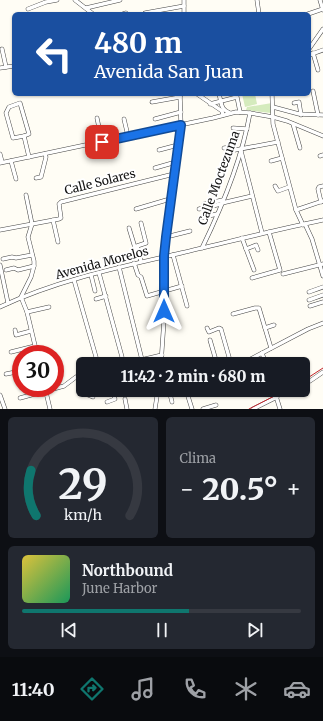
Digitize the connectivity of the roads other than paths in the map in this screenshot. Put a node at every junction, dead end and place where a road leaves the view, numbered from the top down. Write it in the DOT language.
graph roads {
  1 [pos="57,0"];
  2 [pos="75,0"];
  3 [pos="120,0"];
  4 [pos="184,0"];
  5 [pos="257,0"];
  6 [pos="320,0"];
  7 [pos="109,2"];
  8 [pos="184,6"];
  9 [pos="86,8"];
  10 [pos="28,10"];
  11 [pos="323,10"];
  12 [pos="91,12"];
  13 [pos="151,12"];
  14 [pos="184,12"];
  15 [pos="259,12"];
  16 [pos="311,13"];
  17 [pos="323,29"];
  18 [pos="311,46"];
  19 [pos="2,49"];
  20 [pos="323,50"];
  21 [pos="311,54"];
  22 [pos="12,66"];
  23 [pos="6,67"];
  24 [pos="0,68"];
  25 [pos="318,70"];
  26 [pos="313,91"];
  27 [pos="180,96"];
  28 [pos="200,96"];
  29 [pos="220,96"];
  30 [pos="272,96"];
  31 [pos="276,96"];
  32 [pos="273,100"];
  33 [pos="221,101"];
  34 [pos="152,102"];
  35 [pos="294,103"];
  36 [pos="210,104"];
  37 [pos="274,107"];
  38 [pos="180,112"];
  39 [pos="240,112"];
  40 [pos="230,113"];
  41 [pos="250,113"];
  42 [pos="223,115"];
  43 [pos="302,115"];
  44 [pos="318,115"];
  45 [pos="323,115"];
  46 [pos="273,117"];
  47 [pos="96,118"];
  48 [pos="124,119"];
  49 [pos="155,119"];
  50 [pos="293,124"];
  51 [pos="181,125"];
  52 [pos="234,128"];
  53 [pos="247,129"];
  54 [pos="24,136"];
  55 [pos="128,136"];
  56 [pos="323,136"];
  57 [pos="110,140"];
  58 [pos="102,142"];
  59 [pos="278,142"];
  60 [pos="178,146"];
  61 [pos="224,148"];
  62 [pos="300,148"];
  63 [pos="159,150"];
  64 [pos="241,151"];
  65 [pos="0,154"];
  66 [pos="45,154"];
  67 [pos="114,154"];
  68 [pos="29,157"];
  69 [pos="282,158"];
  70 [pos="12,161"];
  71 [pos="271,161"];
  72 [pos="1,162"];
  73 [pos="176,162"];
  74 [pos="155,168"];
  75 [pos="174,174"];
  76 [pos="36,178"];
  77 [pos="16,179"];
  78 [pos="275,186"];
  79 [pos="323,186"];
  80 [pos="289,187"];
  81 [pos="26,195"];
  82 [pos="252,196"];
  83 [pos="170,199"];
  84 [pos="322,201"];
  85 [pos="222,202"];
  86 [pos="204,204"];
  87 [pos="199,208"];
  88 [pos="136,209"];
  89 [pos="296,210"];
  90 [pos="217,214"];
  91 [pos="200,218"];
  92 [pos="53,220"];
  93 [pos="323,220"];
  94 [pos="141,223"];
  95 [pos="32,224"];
  96 [pos="304,224"];
  97 [pos="129,228"];
  98 [pos="0,230"];
  99 [pos="190,231"];
  100 [pos="269,232"];
  101 [pos="262,233"];
  102 [pos="166,237"];
  103 [pos="242,238"];
  104 [pos="58,242"];
  105 [pos="202,248"];
  106 [pos="246,249"];
  107 [pos="258,250"];
  108 [pos="173,254"];
  109 [pos="32,255"];
  110 [pos="164,256"];
  111 [pos="3,259"];
  112 [pos="140,261"];
  113 [pos="134,263"];
  114 [pos="0,264"];
  115 [pos="321,264"];
  116 [pos="34,266"];
  117 [pos="119,267"];
  118 [pos="6,270"];
  119 [pos="254,270"];
  120 [pos="99,273"];
  121 [pos="283,274"];
  122 [pos="91,275"];
  123 [pos="323,276"];
  124 [pos="252,278"];
  125 [pos="74,280"];
  126 [pos="182,286"];
  127 [pos="323,287"];
  128 [pos="95,291"];
  129 [pos="165,291"];
  130 [pos="310,292"];
  131 [pos="323,295"];
  132 [pos="106,296"];
  133 [pos="21,297"];
  134 [pos="96,299"];
  135 [pos="309,300"];
  136 [pos="323,302"];
  137 [pos="8,303"];
  138 [pos="187,306"];
  139 [pos="310,306"];
  140 [pos="0,307"];
  141 [pos="49,307"];
  142 [pos="27,312"];
  143 [pos="233,314"];
  144 [pos="323,323"];
  145 [pos="274,325"];
  146 [pos="207,328"];
  147 [pos="265,328"];
  148 [pos="15,330"];
  149 [pos="31,331"];
  150 [pos="16,335"];
  151 [pos="17,340"];
  152 [pos="210,340"];
  153 [pos="35,345"];
  154 [pos="271,348"];
  155 [pos="262,353"];
  156 [pos="162,354"];
  157 [pos="96,357"];
  158 [pos="122,357"];
  159 [pos="141,357"];
  160 [pos="152,357"];
  161 [pos="162,357"];
  162 [pos="214,357"];
  163 [pos="229,357"];
  164 [pos="254,357"];
  165 [pos="263,357"];
  166 [pos="12,372"];
  167 [pos="323,372"];
  168 [pos="6,374"];
  169 [pos="76,377"];
  170 [pos="310,381"];
  171 [pos="64,386"];
  172 [pos="0,395"];
  173 [pos="47,397"];
  174 [pos="114,397"];
  175 [pos="157,397"];
  176 [pos="171,397"];
  177 [pos="188,397"];
  178 [pos="277,397"];
  179 [pos="125,399"];
  180 [pos="107,402"];
  181 [pos="172,402"];
  182 [pos="216,404"];
  183 [pos="5,409"];
  184 [pos="50,409"];
  185 [pos="127,409"];
  186 [pos="155,409"];
  187 [pos="192,409"];
  188 [pos="203,409"];
  189 [pos="253,409"];
  190 [pos="280,409"];
  1 -- 10 [label="street"];
  2 -- 9 [label="street"];
  3 -- 7 [label="street"];
  4 -- 8 [label="street"];
  5 -- 15 [label="street"];
  6 -- 11 [label="street"];
  7 -- 9 [label="street"];
  8 -- 13 [label="street"];
  8 -- 14 [label="street"];
  9 -- 12 [label="street"];
  11 -- 16 [label="street"];
  17 -- 18 [label="street"];
  19 -- 23 [label="street"];
  20 -- 21 [label="street"];
  21 -- 25 [label="street"];
  22 -- 23 [label="street"];
  23 -- 24 [label="street"];
  26 -- 44 [label="street"];
  27 -- 34 [label="street"];
  27 -- 38 [label="street"];
  28 -- 36 [label="street"];
  29 -- 33 [label="street"];
  30 -- 32 [label="street"];
  31 -- 32 [label="street"];
  32 -- 37 [label="street"];
  33 -- 36 [label="street"];
  33 -- 39 [label="street"];
  33 -- 40 [label="street"];
  35 -- 43 [label="street"];
  36 -- 42 [label="street"];
  37 -- 43 [label="street"];
  37 -- 46 [label="street"];
  38 -- 49 [label="street"];
  38 -- 51 [label="street"];
  39 -- 40 [label="street"];
  39 -- 41 [label="street"];
  40 -- 42 [label="street"];
  41 -- 46 [label="street"];
  41 -- 53 [label="street, Calle Moctezuma"];
  42 -- 51 [label="street"];
  43 -- 44 [label="street"];
  44 -- 45 [label="street"];
  46 -- 50 [label="street"];
  46 -- 59 [label="street"];
  47 -- 58 [label="street"];
  48 -- 55 [label="street"];
  50 -- 56 [label="street"];
  50 -- 62 [label="street"];
  51 -- 55 [label="street"];
  51 -- 60 [label="street"];
  52 -- 53 [label="street"];
  53 -- 64 [label="street, Calle Moctezuma"];
  54 -- 54 [label="street"];
  54 -- 68 [label="street"];
  55 -- 57 [label="street"];
  57 -- 58 [label="street"];
  57 -- 67 [label="street"];
  58 -- 66 [label="street"];
  59 -- 64 [label="street"];
  59 -- 69 [label="street"];
  60 -- 63 [label="street"];
  60 -- 73 [label="street"];
  61 -- 64 [label="street"];
  64 -- 82 [label="street"];
  64 -- 85 [label="street, Calle Moctezuma"];
  65 -- 72 [label="street"];
  66 -- 68 [label="street"];
  66 -- 76 [label="street"];
  68 -- 70 [label="street"];
  69 -- 71 [label="street"];
  69 -- 80 [label="street"];
  70 -- 72 [label="street"];
  70 -- 77 [label="street"];
  73 -- 74 [label="street"];
  73 -- 75 [label="street"];
  75 -- 83 [label="street"];
  75 -- 92 [label="street, Calle Solares"];
  78 -- 80 [label="street"];
  79 -- 84 [label="street"];
  80 -- 89 [label="street"];
  81 -- 95 [label="street"];
  82 -- 85 [label="street"];
  82 -- 101 [label="street"];
  83 -- 88 [label="street"];
  83 -- 102 [label="street"];
  84 -- 89 [label="street"];
  85 -- 86 [label="street"];
  85 -- 87 [label="street"];
  85 -- 90 [label="street, Calle Moctezuma"];
  89 -- 96 [label="street"];
  90 -- 91 [label="street"];
  90 -- 105 [label="street, Calle Moctezuma"];
  92 -- 95 [label="street"];
  92 -- 104 [label="street"];
  93 -- 96 [label="street, Avenida Morelos"];
  94 -- 112 [label="street"];
  95 -- 98 [label="street"];
  95 -- 109 [label="street"];
  96 -- 100 [label="street, Avenida Morelos"];
  96 -- 115 [label="street"];
  97 -- 112 [label="street"];
  99 -- 102 [label="street"];
  100 -- 101 [label="street, Avenida Morelos"];
  100 -- 124 [label="street"];
  101 -- 103 [label="street, Avenida Morelos"];
  102 -- 110 [label="street"];
  103 -- 105 [label="street, Avenida Morelos"];
  103 -- 106 [label="street"];
  105 -- 108 [label="street, Avenida Morelos"];
  106 -- 107 [label="street"];
  106 -- 119 [label="street"];
  108 -- 110 [label="street, Avenida Morelos"];
  108 -- 126 [label="street"];
  109 -- 111 [label="street"];
  109 -- 116 [label="street"];
  110 -- 112 [label="street, Avenida Morelos"];
  110 -- 129 [label="street"];
  112 -- 113 [label="street, Avenida Morelos"];
  113 -- 117 [label="street, Avenida Morelos"];
  113 -- 129 [label="street"];
  114 -- 137 [label="street"];
  115 -- 121 [label="street"];
  115 -- 123 [label="street"];
  116 -- 118 [label="street"];
  116 -- 133 [label="street"];
  117 -- 120 [label="street, Avenida Morelos"];
  117 -- 159 [label="street"];
  120 -- 122 [label="street, Avenida Morelos"];
  120 -- 132 [label="street"];
  122 -- 125 [label="street, Avenida Morelos"];
  122 -- 128 [label="street"];
  125 -- 133 [label="street, Avenida Morelos"];
  125 -- 157 [label="street"];
  126 -- 129 [label="street"];
  126 -- 138 [label="street"];
  127 -- 130 [label="street"];
  129 -- 156 [label="street"];
  131 -- 135 [label="street"];
  132 -- 134 [label="street"];
  132 -- 158 [label="street"];
  133 -- 137 [label="street, Avenida Morelos"];
  133 -- 142 [label="street"];
  136 -- 139 [label="street"];
  137 -- 140 [label="street, Avenida Morelos"];
  141 -- 142 [label="street"];
  142 -- 149 [label="street"];
  143 -- 147 [label="street"];
  144 -- 154 [label="street"];
  145 -- 147 [label="street"];
  146 -- 163 [label="street"];
  147 -- 154 [label="street"];
  148 -- 150 [label="street"];
  149 -- 150 [label="street"];
  149 -- 153 [label="street"];
  150 -- 151 [label="street"];
  152 -- 162 [label="street"];
  154 -- 155 [label="street"];
  155 -- 164 [label="street"];
  155 -- 165 [label="street"];
  156 -- 160 [label="street"];
  156 -- 161 [label="street"];
  166 -- 168 [label="street"];
  167 -- 170 [label="street"];
  169 -- 171 [label="street"];
  172 -- 183 [label="street"];
  173 -- 184 [label="street"];
  174 -- 180 [label="street"];
  175 -- 186 [label="street"];
  176 -- 181 [label="street"];
  177 -- 187 [label="street"];
  178 -- 189 [label="street"];
  178 -- 190 [label="street"];
  179 -- 185 [label="street"];
  182 -- 188 [label="street"];
}
